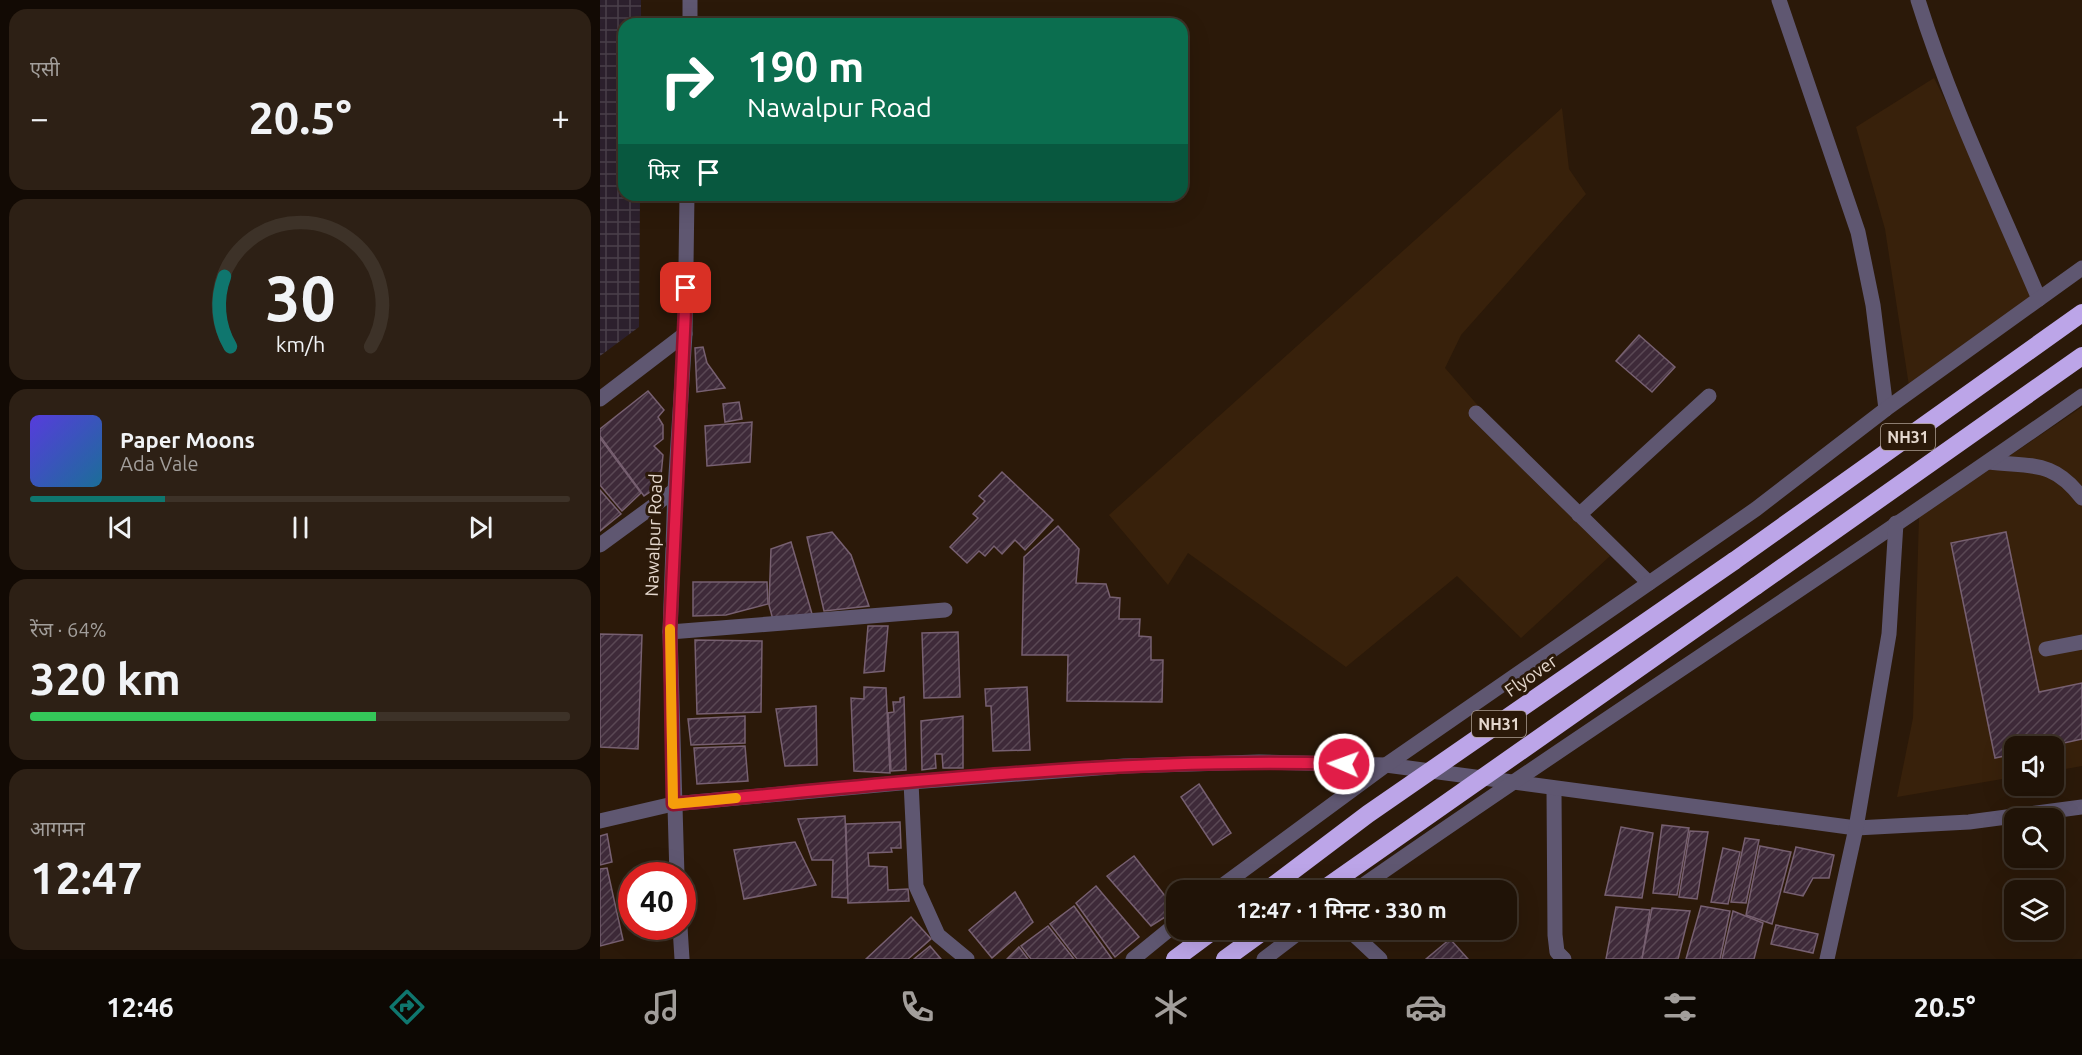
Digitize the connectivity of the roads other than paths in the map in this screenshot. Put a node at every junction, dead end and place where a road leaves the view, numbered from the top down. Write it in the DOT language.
graph roads {
  1 [pos="690,0"];
  2 [pos="1779,0"];
  3 [pos="1918,0"];
  4 [pos="690,18"];
  5 [pos="687,201"];
  6 [pos="2082,268"];
  7 [pos="2039,299"];
  8 [pos="2082,313"];
  9 [pos="685,334"];
  10 [pos="2082,356"];
  11 [pos="1709,396"];
  12 [pos="2082,396"];
  13 [pos="600,399"];
  14 [pos="1886,409"];
  15 [pos="1476,413"];
  16 [pos="1989,462"];
  17 [pos="675,490"];
  18 [pos="2082,498"];
  19 [pos="1580,515"];
  20 [pos="1896,523"];
  21 [pos="600,545"];
  22 [pos="1649,583"];
  23 [pos="945,610"];
  24 [pos="670,632"];
  25 [pos="2082,642"];
  26 [pos="2046,649"];
  27 [pos="1386,765"];
  28 [pos="911,782"];
  29 [pos="1511,782"];
  30 [pos="1554,790"];
  31 [pos="673,804"];
  32 [pos="2082,807"];
  33 [pos="600,821"];
  34 [pos="1856,828"];
  35 [pos="676,862"];
  36 [pos="1230,880"];
  37 [pos="1281,880"];
  38 [pos="1336,880"];
  39 [pos="1371,880"];
  40 [pos="1166,932"];
  41 [pos="681,940"];
  42 [pos="1201,940"];
  43 [pos="1251,940"];
  44 [pos="1289,940"];
  45 [pos="1360,940"];
  46 [pos="682,959"];
  47 [pos="967,959"];
  48 [pos="1133,959"];
  49 [pos="1175,959"];
  50 [pos="1225,959"];
  51 [pos="1264,959"];
  52 [pos="1380,959"];
  53 [pos="1564,959"];
  54 [pos="1827,959"];
  1 -- 4 [label="street"];
  2 -- 14 [label="street"];
  3 -- 7 [label="street"];
  5 -- 9 [label="street, Nawalpur Road"];
  6 -- 7 [label="street"];
  7 -- 14 [label="street"];
  8 -- 37 [label="highway, Flyover / NH31, bridge"];
  9 -- 13 [label="street"];
  9 -- 17 [label="street, Nawalpur Road"];
  10 -- 38 [label="highway, NH31, bridge"];
  11 -- 19 [label="street"];
  12 -- 16 [label="street"];
  14 -- 22 [label="street"];
  15 -- 19 [label="street"];
  16 -- 18 [label="street"];
  16 -- 20 [label="street"];
  17 -- 21 [label="street"];
  17 -- 24 [label="street, Nawalpur Road"];
  19 -- 22 [label="street"];
  20 -- 29 [label="street"];
  20 -- 34 [label="street"];
  22 -- 27 [label="street"];
  23 -- 24 [label="street"];
  24 -- 31 [label="street, Nawalpur Road"];
  25 -- 26 [label="street"];
  27 -- 28 [label="street"];
  27 -- 29 [label="street"];
  27 -- 36 [label="street"];
  28 -- 31 [label="street"];
  28 -- 47 [label="street"];
  29 -- 30 [label="street"];
  29 -- 39 [label="street"];
  30 -- 34 [label="street"];
  30 -- 53 [label="street"];
  31 -- 33 [label="street"];
  31 -- 35 [label="street, Nawalpur Road"];
  32 -- 34 [label="street"];
  34 -- 54 [label="street"];
  40 -- 48 [label="street"];
  41 -- 46 [label="street"];
  42 -- 49 [label="highway"];
  43 -- 50 [label="highway"];
  44 -- 51 [label="street"];
  45 -- 52 [label="street"];
}
